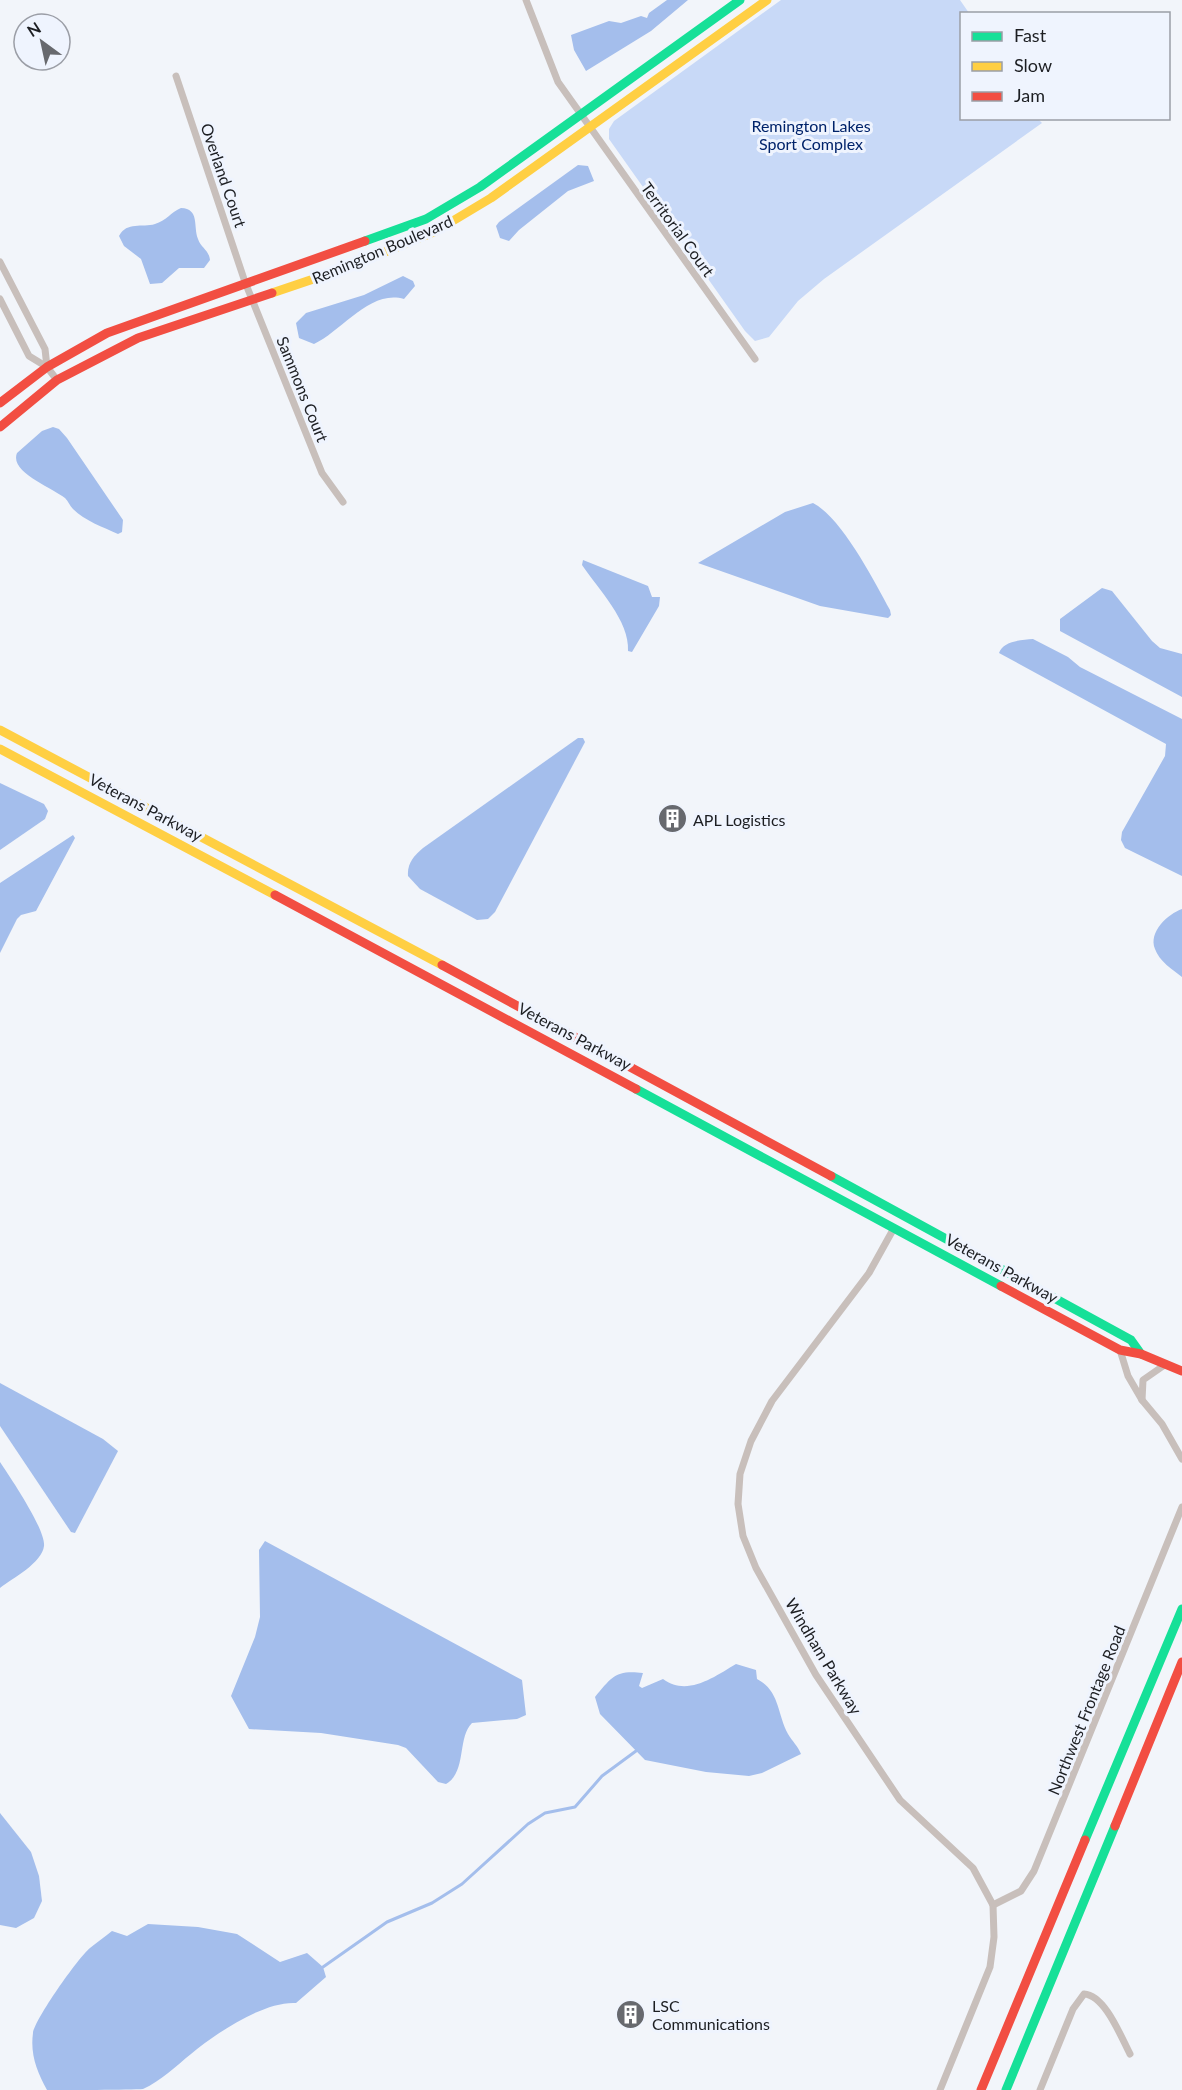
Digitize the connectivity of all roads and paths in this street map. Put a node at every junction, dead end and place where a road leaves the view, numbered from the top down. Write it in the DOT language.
graph roads {
  1 [pos="526,0"];
  2 [pos="740,0"];
  3 [pos="767,0"];
  4 [pos="176,76"];
  5 [pos="579,114"];
  6 [pos="589,128"];
  7 [pos="0,262"];
  8 [pos="246,282"];
  9 [pos="0,299"];
  10 [pos="252,299"];
  11 [pos="755,359"];
  12 [pos="47,367"];
  13 [pos="57,380"];
  14 [pos="0,403"];
  15 [pos="0,427"];
  16 [pos="343,502"];
  17 [pos="0,730"];
  18 [pos="0,749"];
  19 [pos="894,1228"];
  20 [pos="1120,1350"];
  21 [pos="1141,1354"];
  22 [pos="1166,1364"];
  23 [pos="1182,1371"];
  24 [pos="1142,1400"];
  25 [pos="1182,1459"];
  26 [pos="1182,1507"];
  27 [pos="1182,1609"];
  28 [pos="1182,1662"];
  29 [pos="993,1905"];
  30 [pos="1130,2054"];
  31 [pos="940,2090"];
  32 [pos="981,2090"];
  33 [pos="1006,2090"];
  34 [pos="1040,2090"];
  1 -- 5 [label="street, Territorial Court"];
  2 -- 5 [label="main road, Remington Boulevard"];
  3 -- 6 [label="main road, Remington Boulevard"];
  4 -- 8 [label="street, Overland Court"];
  5 -- 6 [label="street, Territorial Court"];
  5 -- 8 [label="main road, Remington Boulevard"];
  6 -- 10 [label="main road, Remington Boulevard"];
  6 -- 11 [label="street, Territorial Court"];
  7 -- 12 [label="street"];
  8 -- 10 [label="street, Sammons Court"];
  8 -- 12 [label="main road, Remington Boulevard"];
  9 -- 12 [label="street"];
  10 -- 13 [label="main road, Remington Boulevard"];
  10 -- 16 [label="street, Sammons Court"];
  12 -- 13 [label="street"];
  12 -- 14 [label="main road, Remington Boulevard"];
  13 -- 15 [label="main road, Remington Boulevard"];
  17 -- 21 [label="main road, Veterans Parkway"];
  18 -- 19 [label="main road, Veterans Parkway"];
  19 -- 20 [label="main road, Veterans Parkway"];
  19 -- 29 [label="street, Windham Parkway"];
  20 -- 21 [label="main road, Veterans Parkway"];
  20 -- 24 [label="street"];
  21 -- 22 [label="main road, Veterans Parkway"];
  22 -- 23 [label="main road, Veterans Parkway"];
  22 -- 24 [label="street"];
  24 -- 25 [label="street"];
  26 -- 29 [label="street, Northwest Frontage Road"];
  27 -- 32 [label="main road"];
  28 -- 33 [label="main road"];
  29 -- 31 [label="street, Windham Parkway"];
  30 -- 34 [label="street"];
}
